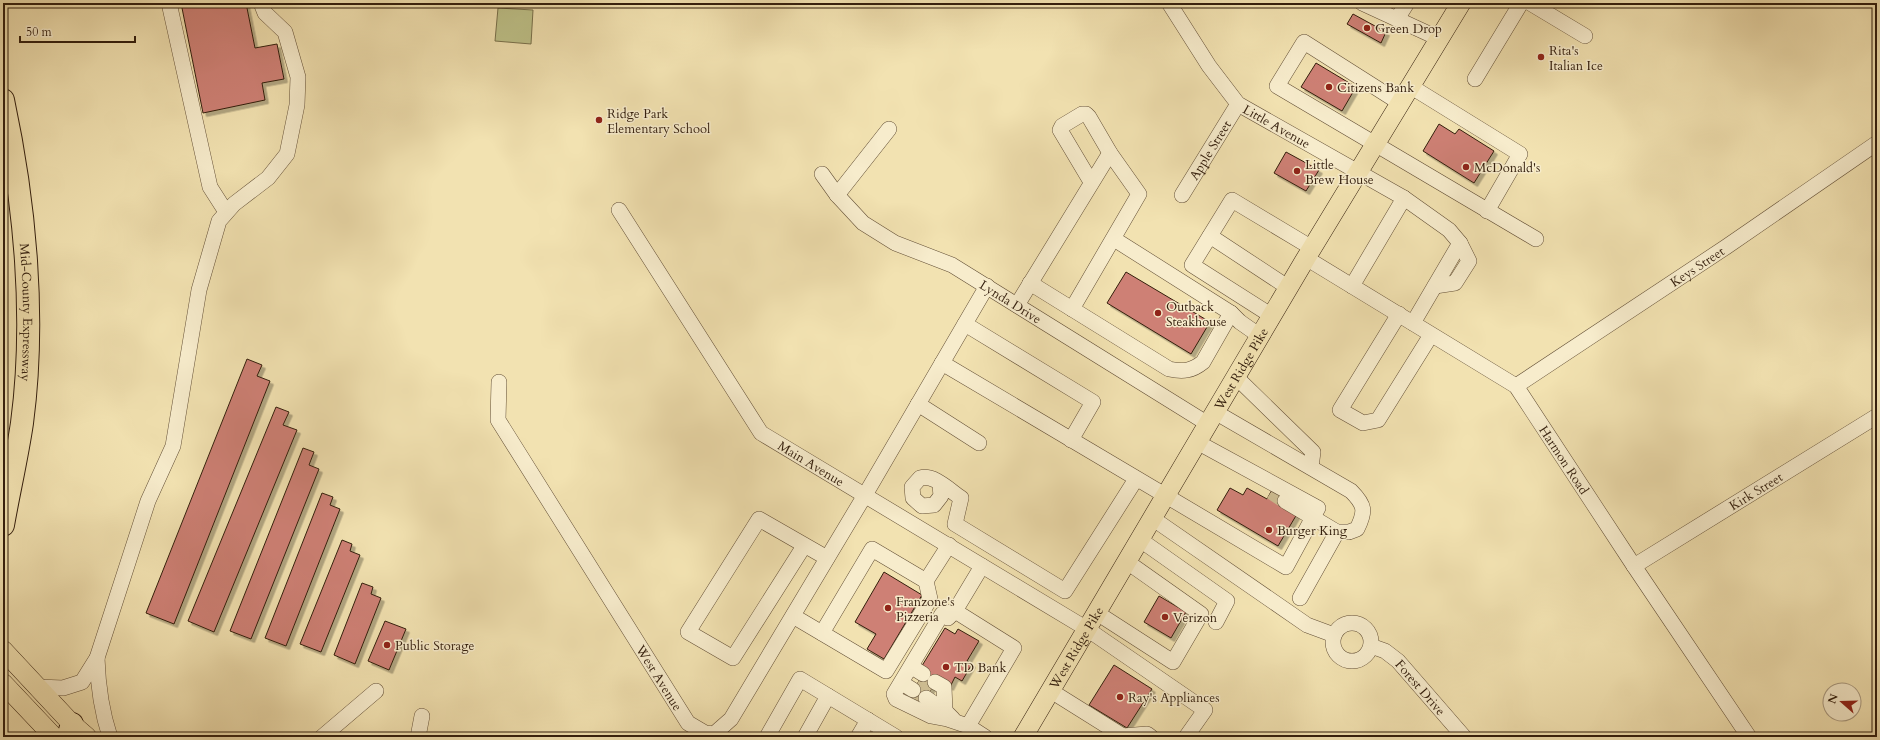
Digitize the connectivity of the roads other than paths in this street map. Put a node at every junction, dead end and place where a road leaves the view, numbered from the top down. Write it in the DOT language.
graph roads {
  1 [pos="169,3"];
  2 [pos="261,3"];
  3 [pos="1169,3"];
  4 [pos="1362,3"];
  5 [pos="1407,3"];
  6 [pos="1461,3"];
  7 [pos="1521,3"];
  8 [pos="1530,3"];
  9 [pos="1397,19"];
  10 [pos="1585,36"];
  11 [pos="1440,39"];
  12 [pos="1475,79"];
  13 [pos="1410,86"];
  14 [pos="3,100"];
  15 [pos="1400,103"];
  16 [pos="1238,104"];
  17 [pos="889,129"];
  18 [pos="1877,143"];
  19 [pos="1374,145"];
  20 [pos="1110,153"];
  21 [pos="1358,173"];
  22 [pos="822,174"];
  23 [pos="1091,182"];
  24 [pos="837,195"];
  25 [pos="1182,195"];
  26 [pos="1404,198"];
  27 [pos="619,210"];
  28 [pos="1487,210"];
  29 [pos="226,212"];
  30 [pos="1210,236"];
  31 [pos="1114,239"];
  32 [pos="1536,239"];
  33 [pos="1309,253"];
  34 [pos="1030,283"];
  35 [pos="987,286"];
  36 [pos="1352,286"];
  37 [pos="1289,288"];
  38 [pos="1017,305"];
  39 [pos="1072,309"];
  40 [pos="1231,313"];
  41 [pos="1399,314"];
  42 [pos="1272,316"];
  43 [pos="1413,322"];
  44 [pos="965,324"];
  45 [pos="1431,335"];
  46 [pos="1260,336"];
  47 [pos="942,363"];
  48 [pos="1236,377"];
  49 [pos="499,382"];
  50 [pos="1516,386"];
  51 [pos="918,404"];
  52 [pos="1877,416"];
  53 [pos="1212,418"];
  54 [pos="1071,440"];
  55 [pos="1197,442"];
  56 [pos="979,443"];
  57 [pos="1311,467"];
  58 [pos="1255,474"];
  59 [pos="1136,479"];
  60 [pos="940,484"];
  61 [pos="1271,492"];
  62 [pos="865,495"];
  63 [pos="1165,496"];
  64 [pos="913,498"];
  65 [pos="1285,501"];
  66 [pos="902,517"];
  67 [pos="1152,518"];
  68 [pos="1312,518"];
  69 [pos="3,524"];
  70 [pos="1336,532"];
  71 [pos="1139,539"];
  72 [pos="949,545"];
  73 [pos="804,546"];
  74 [pos="827,558"];
  75 [pos="1126,561"];
  76 [pos="982,566"];
  77 [pos="1634,566"];
  78 [pos="1025,567"];
  79 [pos="926,581"];
  80 [pos="1014,585"];
  81 [pos="1300,598"];
  82 [pos="1097,612"];
  83 [pos="793,616"];
  84 [pos="950,616"];
  85 [pos="1216,622"];
  86 [pos="1087,629"];
  87 [pos="822,633"];
  88 [pos="1334,635"];
  89 [pos="1371,646"];
  90 [pos="3,650"];
  91 [pos="97,658"];
  92 [pos="3,683"];
  93 [pos="919,686"];
  94 [pos="38,687"];
  95 [pos="376,691"];
  96 [pos="1051,691"];
  97 [pos="828,696"];
  98 [pos="422,716"];
  99 [pos="954,719"];
  100 [pos="868,720"];
  101 [pos="76,733"];
  102 [pos="54,737"];
  103 [pos="110,737"];
  104 [pos="322,737"];
  105 [pos="418,737"];
  106 [pos="767,737"];
  107 [pos="805,737"];
  108 [pos="858,737"];
  109 [pos="896,737"];
  110 [pos="984,737"];
  111 [pos="1023,737"];
  112 [pos="1151,737"];
  113 [pos="1186,737"];
  114 [pos="1464,737"];
  115 [pos="1749,737"];
  1 -- 29 [label="street"];
  2 -- 29 [label="street"];
  3 -- 16 [label="street, Little Avenue"];
  4 -- 9 [label="street"];
  5 -- 9 [label="street"];
  6 -- 11 [label="main road, West Ridge Pike"];
  7 -- 12 [label="street"];
  8 -- 10 [label="street"];
  9 -- 11 [label="street"];
  11 -- 13 [label="main road, West Ridge Pike"];
  13 -- 15 [label="main road, West Ridge Pike"];
  13 -- 28 [label="street"];
  14 -- 69 [label="highway, Mid-County Expressway"];
  15 -- 19 [label="main road, West Ridge Pike"];
  15 -- 19 [label="street"];
  16 -- 21 [label="street, Little Avenue"];
  16 -- 25 [label="street, Apple Street"];
  17 -- 24 [label="street"];
  18 -- 50 [label="street, Keys Street"];
  19 -- 21 [label="main road, West Ridge Pike"];
  19 -- 28 [label="street"];
  20 -- 23 [label="street"];
  20 -- 23 [label="street"];
  20 -- 31 [label="street"];
  21 -- 26 [label="street, Little Avenue"];
  21 -- 33 [label="main road, West Ridge Pike"];
  22 -- 24 [label="street, Lynda Drive"];
  23 -- 34 [label="street"];
  24 -- 35 [label="street, Lynda Drive"];
  26 -- 36 [label="street"];
  26 -- 43 [label="street, Little Avenue"];
  27 -- 62 [label="street, Main Avenue"];
  28 -- 32 [label="street"];
  29 -- 91 [label="street"];
  30 -- 33 [label="street, Harmon Road"];
  30 -- 37 [label="street"];
  30 -- 42 [label="street"];
  31 -- 39 [label="street"];
  31 -- 40 [label="street"];
  33 -- 36 [label="street, Harmon Road"];
  33 -- 37 [label="main road, West Ridge Pike"];
  34 -- 38 [label="street"];
  34 -- 39 [label="street"];
  35 -- 38 [label="street, Lynda Drive"];
  35 -- 44 [label="street, West Avenue"];
  36 -- 41 [label="street, Harmon Road"];
  37 -- 42 [label="main road, West Ridge Pike"];
  38 -- 53 [label="street, Lynda Drive"];
  39 -- 40 [label="street"];
  40 -- 46 [label="street"];
  41 -- 43 [label="street, Harmon Road"];
  41 -- 45 [label="street"];
  42 -- 46 [label="main road, West Ridge Pike"];
  43 -- 45 [label="street, Harmon Road"];
  44 -- 47 [label="street, West Avenue"];
  44 -- 54 [label="street"];
  45 -- 50 [label="street, Harmon Road"];
  46 -- 48 [label="main road, West Ridge Pike"];
  47 -- 51 [label="street, West Avenue"];
  47 -- 54 [label="street"];
  48 -- 53 [label="main road, West Ridge Pike"];
  48 -- 57 [label="street"];
  49 -- 83 [label="street, West Avenue"];
  50 -- 77 [label="street, Harmon Road"];
  51 -- 56 [label="street"];
  51 -- 62 [label="street, West Avenue"];
  52 -- 77 [label="street, Kirk Street"];
  53 -- 55 [label="main road, West Ridge Pike"];
  53 -- 57 [label="street, Lynda Drive"];
  54 -- 59 [label="street"];
  55 -- 58 [label="street"];
  55 -- 63 [label="main road, West Ridge Pike"];
  57 -- 70 [label="street, Lynda Drive"];
  58 -- 61 [label="street"];
  58 -- 68 [label="street"];
  59 -- 63 [label="street"];
  59 -- 78 [label="street"];
  60 -- 64 [label="street"];
  60 -- 64 [label="street"];
  60 -- 78 [label="street"];
  62 -- 66 [label="street, Main Avenue"];
  62 -- 74 [label="street, West Avenue"];
  63 -- 67 [label="main road, West Ridge Pike"];
  63 -- 68 [label="street"];
  64 -- 66 [label="street"];
  65 -- 68 [label="street"];
  66 -- 72 [label="street, Main Avenue"];
  67 -- 71 [label="main road, West Ridge Pike"];
  67 -- 88 [label="street"];
  68 -- 70 [label="street"];
  70 -- 81 [label="street"];
  71 -- 75 [label="main road, West Ridge Pike"];
  71 -- 85 [label="street"];
  72 -- 76 [label="street, Main Avenue"];
  72 -- 79 [label="street"];
  73 -- 73 [label="street"];
  73 -- 74 [label="street"];
  74 -- 83 [label="street, West Avenue"];
  75 -- 82 [label="main road, West Ridge Pike"];
  75 -- 82 [label="street"];
  76 -- 80 [label="street, Main Avenue"];
  76 -- 84 [label="street"];
  77 -- 115 [label="street, Harmon Road"];
  78 -- 80 [label="street"];
  79 -- 87 [label="street"];
  79 -- 87 [label="street"];
  80 -- 86 [label="street, Main Avenue"];
  82 -- 86 [label="main road, West Ridge Pike"];
  83 -- 87 [label="street"];
  84 -- 93 [label="street"];
  84 -- 99 [label="street"];
  84 -- 99 [label="street"];
  86 -- 96 [label="main road, West Ridge Pike"];
  86 -- 113 [label="street, Main Avenue"];
  88 -- 89 [label="street"];
  88 -- 89 [label="street"];
  89 -- 114 [label="street, Forest Drive"];
  90 -- 94 [label="main road"];
  91 -- 94 [label="street"];
  91 -- 103 [label="street"];
  92 -- 102 [label="main road"];
  93 -- 99 [label="street"];
  93 -- 99 [label="street"];
  94 -- 101 [label="main road"];
  95 -- 104 [label="street"];
  96 -- 111 [label="main road, West Ridge Pike"];
  96 -- 112 [label="street"];
  97 -- 100 [label="street"];
  97 -- 106 [label="street"];
  97 -- 107 [label="street"];
  98 -- 105 [label="street"];
  99 -- 110 [label="street"];
  100 -- 108 [label="street"];
  100 -- 109 [label="street"];
}
